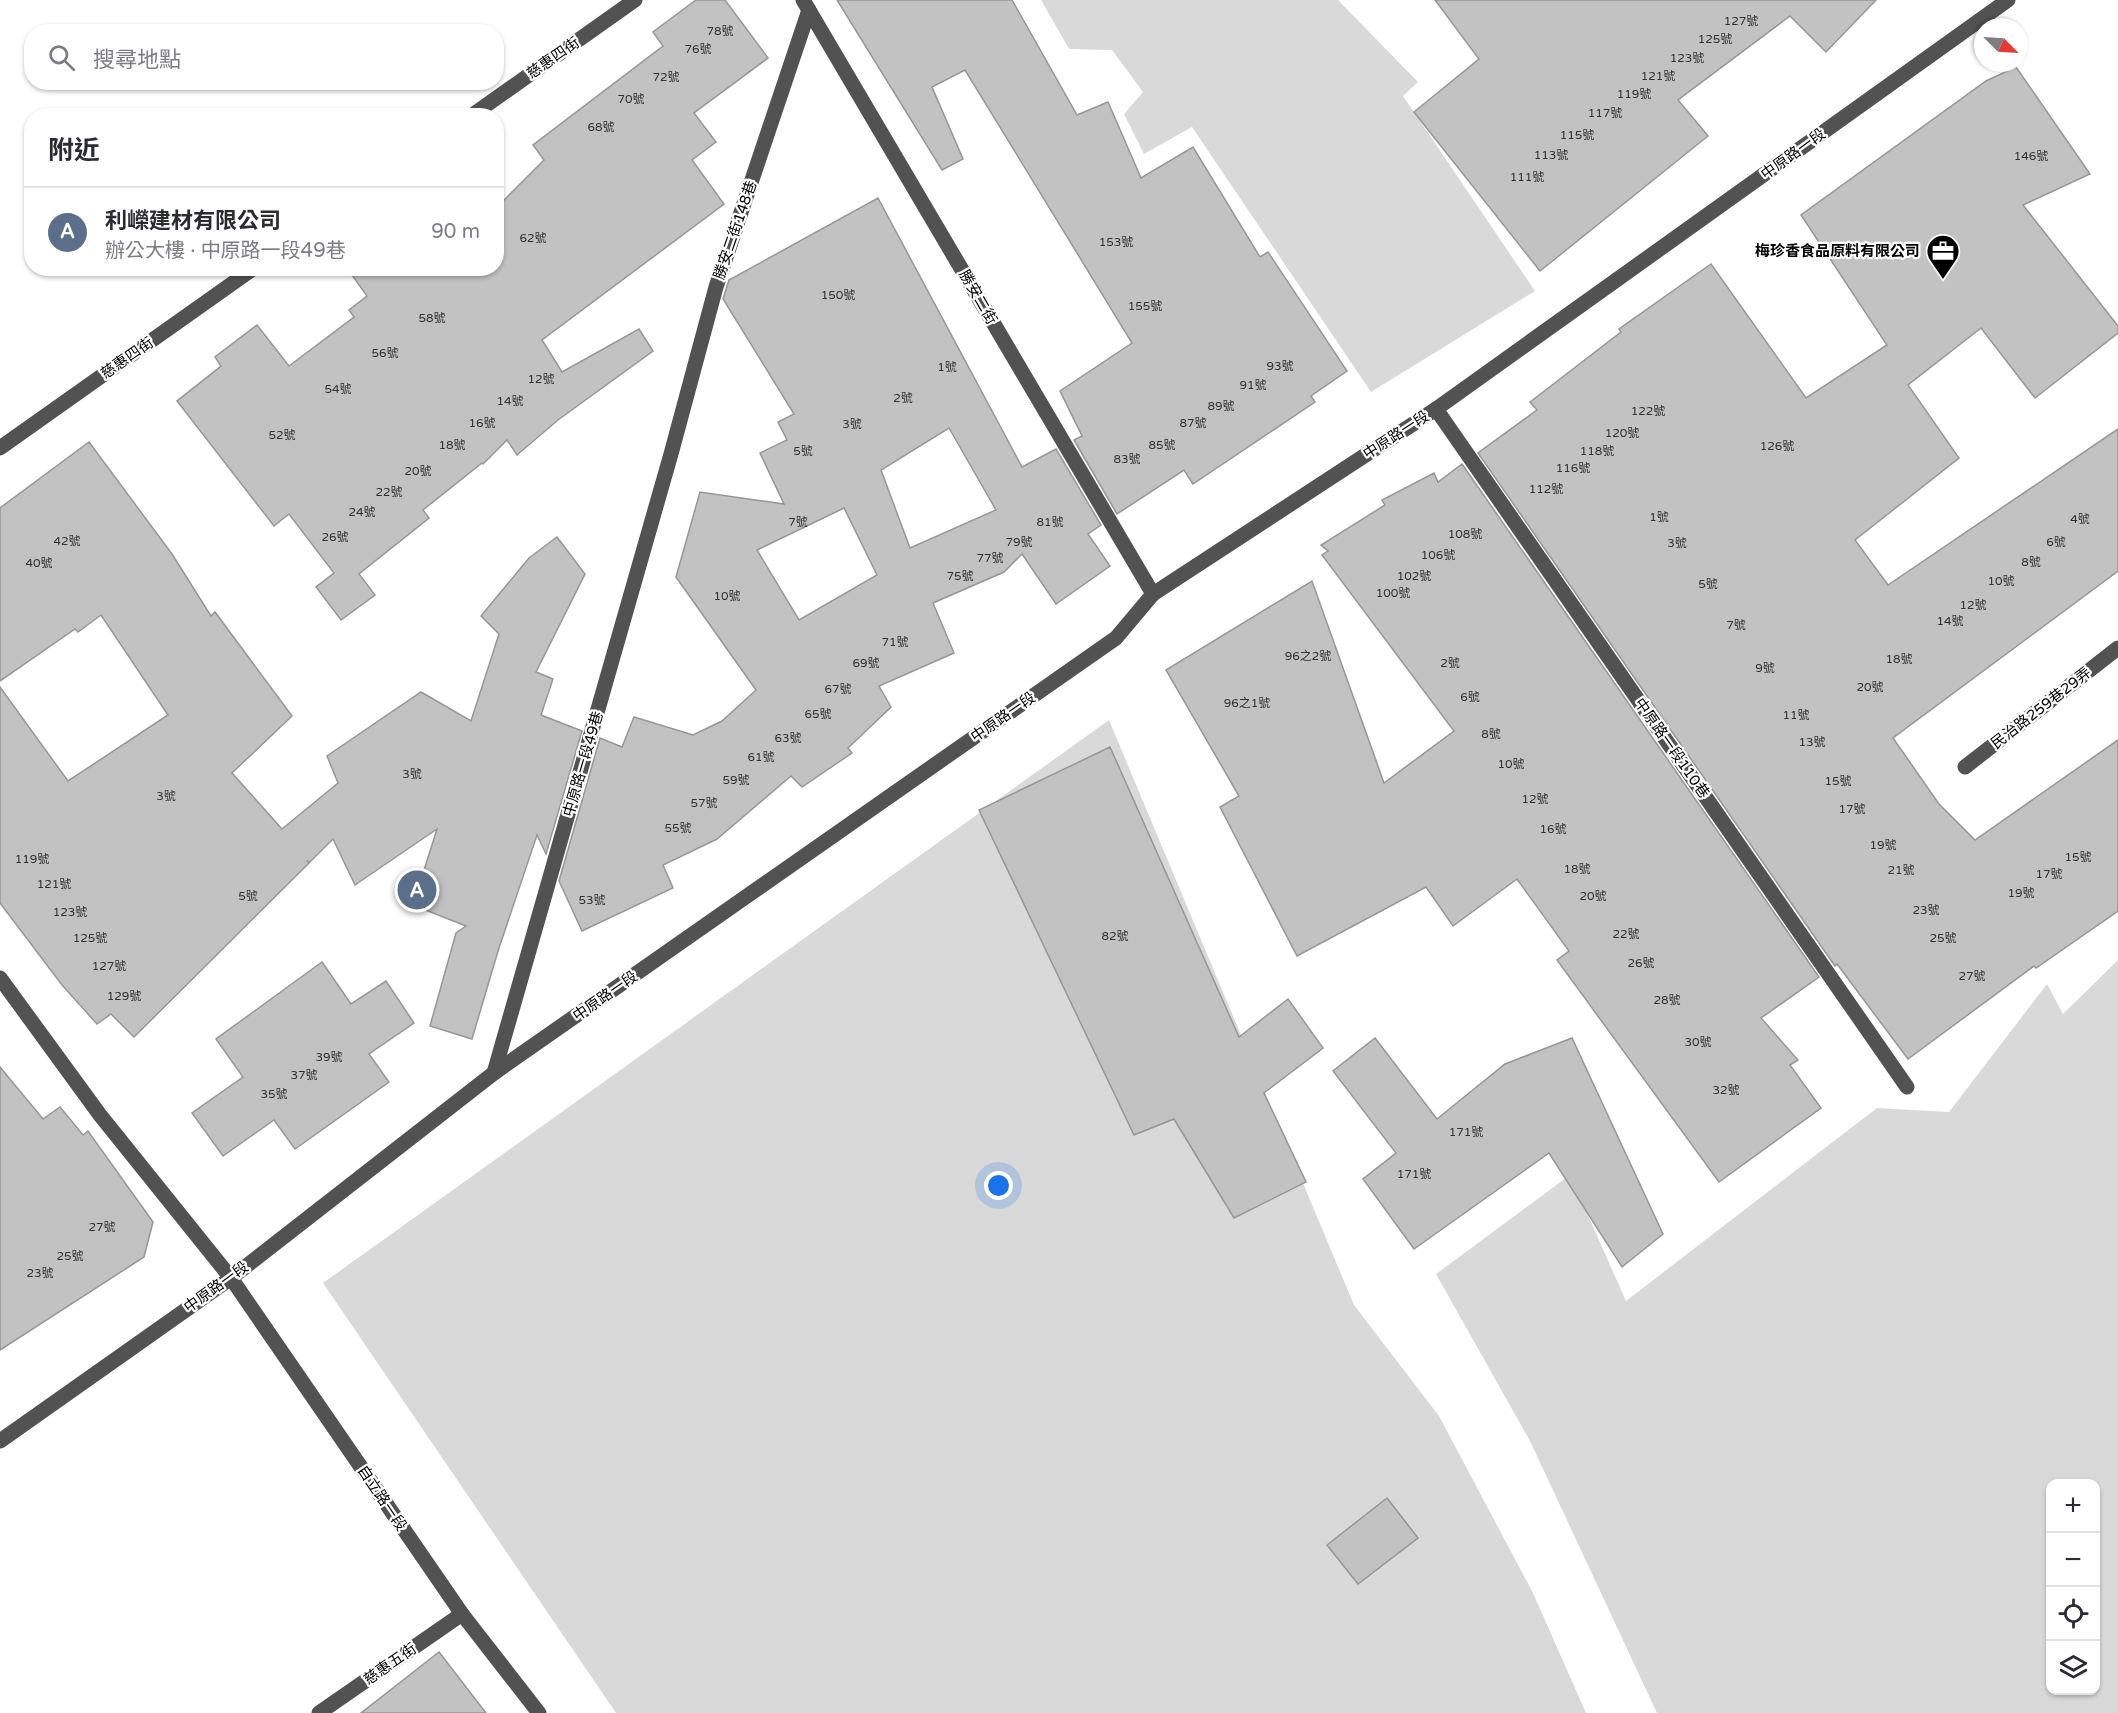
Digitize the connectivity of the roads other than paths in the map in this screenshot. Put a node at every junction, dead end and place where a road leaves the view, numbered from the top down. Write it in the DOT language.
graph roads {
  1 [pos="635,0"];
  2 [pos="2008,0"];
  3 [pos="806,5"];
  4 [pos="482,108"];
  5 [pos="243,276"];
  6 [pos="1436,409"];
  7 [pos="0,448"];
  8 [pos="671,454"];
  9 [pos="1153,594"];
  10 [pos="2118,648"];
  11 [pos="1965,767"];
  12 [pos="0,978"];
  13 [pos="494,1073"];
  14 [pos="1907,1087"];
  15 [pos="231,1278"];
  16 [pos="0,1441"];
  17 [pos="462,1614"];
  18 [pos="319,1713"];
  19 [pos="539,1713"];
  1 -- 4 [label="street, 慈惠四街"];
  2 -- 6 [label="street, 中原路一段"];
  3 -- 8 [label="street, 勝安二街148巷"];
  3 -- 9 [label="street, 勝安二街"];
  5 -- 7 [label="street, 慈惠四街"];
  6 -- 9 [label="street, 中原路一段"];
  6 -- 14 [label="street, 中原路一段110巷"];
  8 -- 13 [label="street, 中原路一段49巷"];
  9 -- 13 [label="street, 中原路一段"];
  10 -- 11 [label="street, 民治路259巷29弄"];
  12 -- 15 [label="street, 自立路一段"];
  13 -- 15 [label="street, 中原路一段"];
  15 -- 16 [label="street, 中原路一段"];
  15 -- 17 [label="street, 自立路一段"];
  17 -- 18 [label="street, 慈惠五街"];
  17 -- 19 [label="street, 自立路一段"];
}
